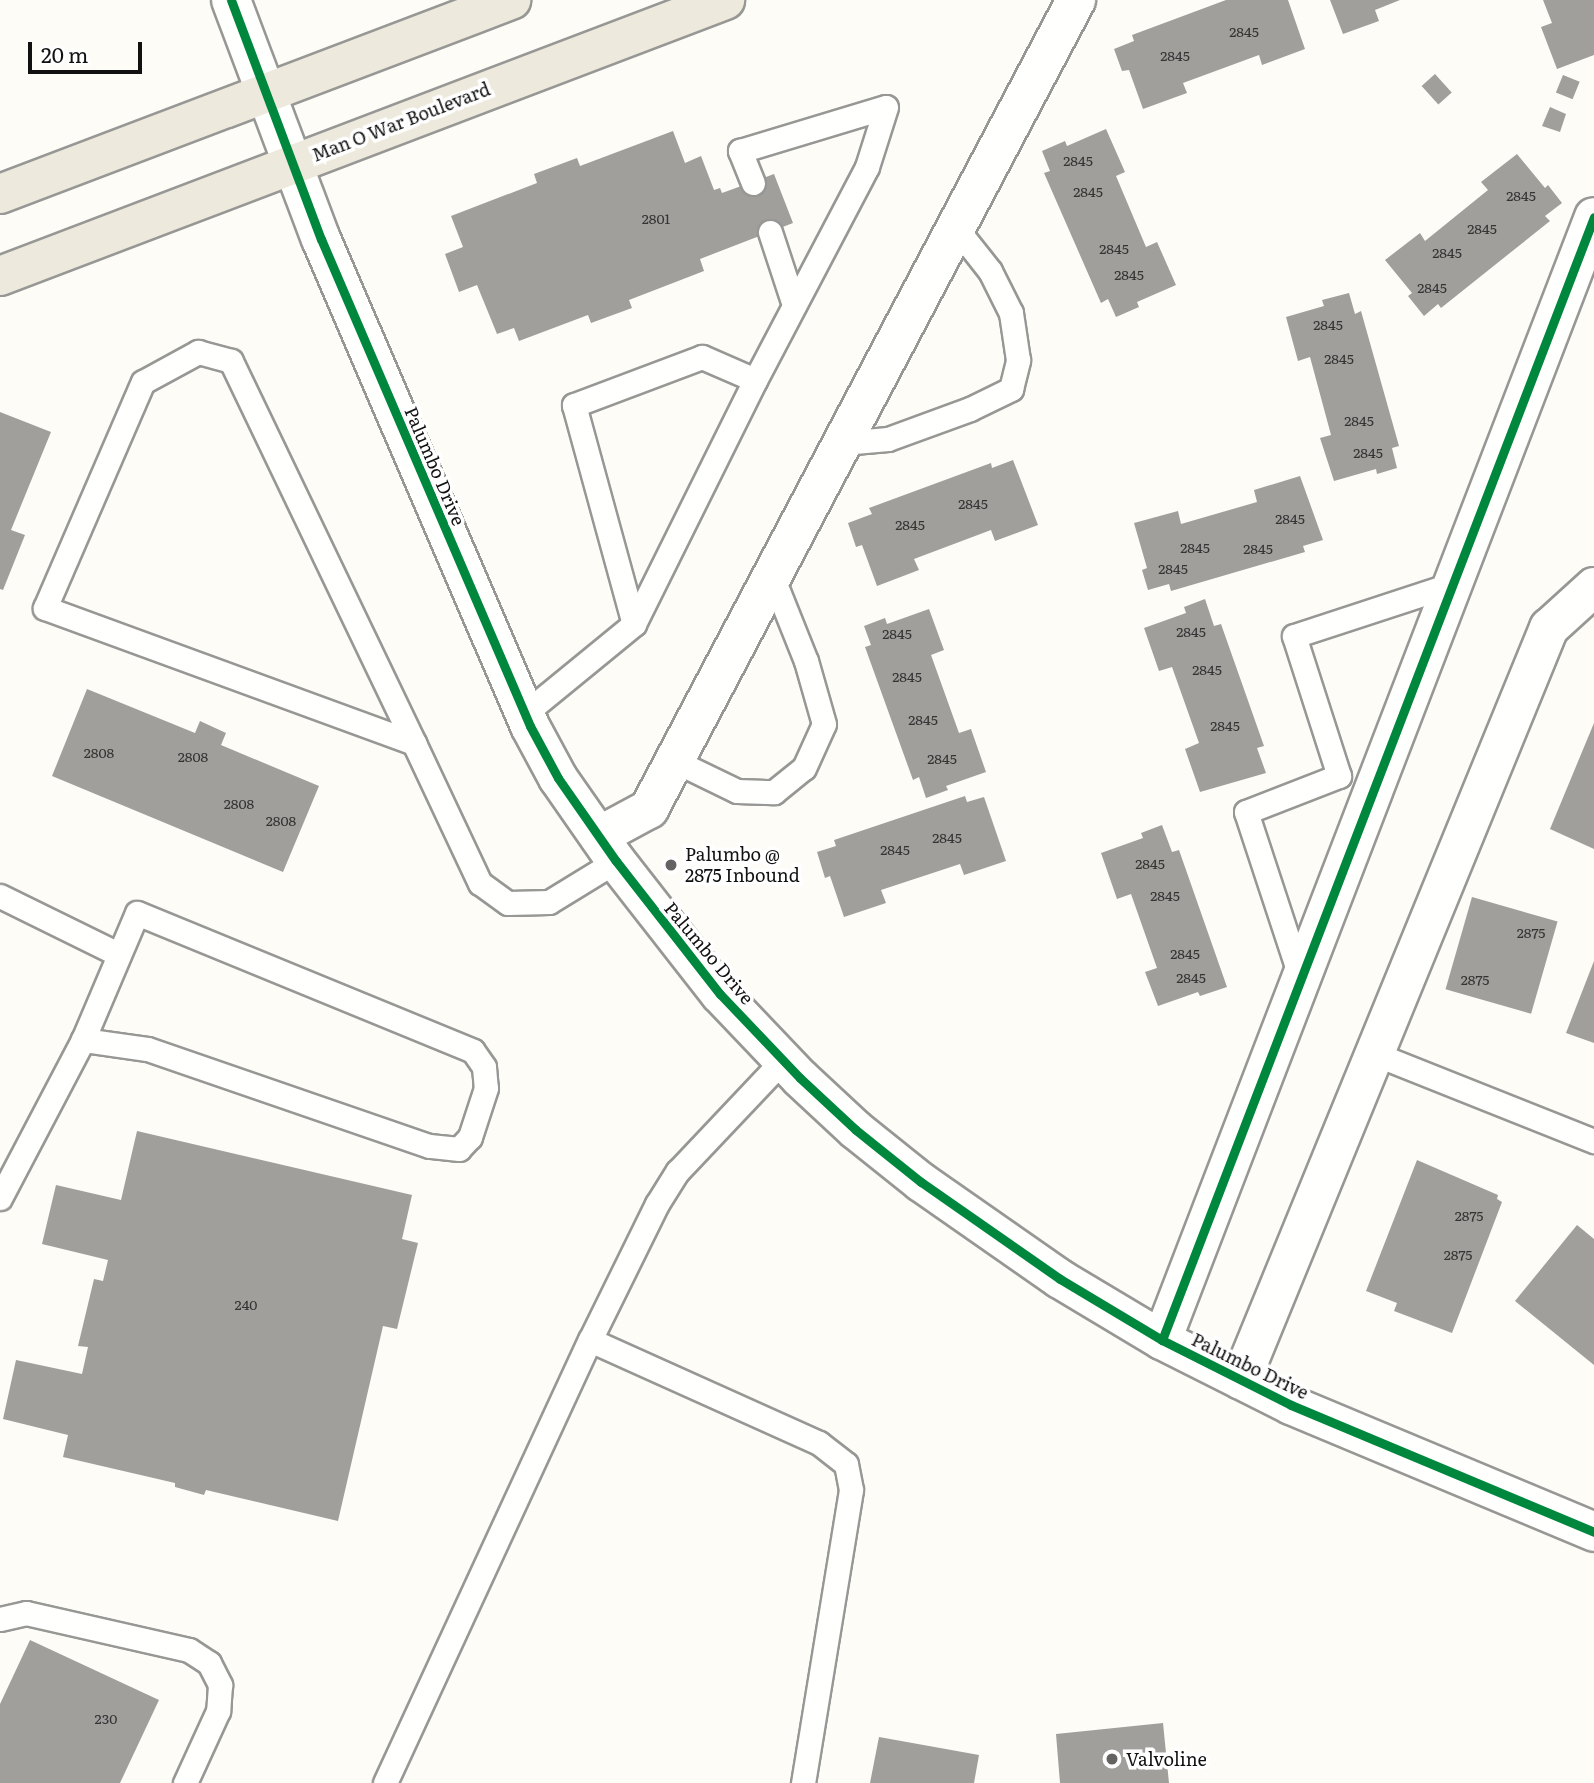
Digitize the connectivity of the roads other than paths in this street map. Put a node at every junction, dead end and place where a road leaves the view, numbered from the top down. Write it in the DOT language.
graph roads {
  1 [pos="231,0"];
  2 [pos="511,0"];
  3 [pos="725,0"];
  4 [pos="1076,0"];
  5 [pos="264,93"];
  6 [pos="292,164"];
  7 [pos="752,183"];
  8 [pos="0,194"];
  9 [pos="1594,217"];
  10 [pos="956,228"];
  11 [pos="770,232"];
  12 [pos="0,276"];
  13 [pos="794,306"];
  14 [pos="755,380"];
  15 [pos="843,443"];
  16 [pos="772,576"];
  17 [pos="1452,584"];
  18 [pos="1594,587"];
  19 [pos="634,624"];
  20 [pos="524,714"];
  21 [pos="414,743"];
  22 [pos="675,761"];
  23 [pos="1339,776"];
  24 [pos="1373,792"];
  25 [pos="607,849"];
  26 [pos="0,896"];
  27 [pos="118,954"];
  28 [pos="1301,979"];
  29 [pos="83,1040"];
  30 [pos="1375,1054"];
  31 [pos="783,1060"];
  32 [pos="1594,1141"];
  33 [pos="0,1198"];
  34 [pos="590,1339"];
  35 [pos="1162,1340"];
  36 [pos="1241,1380"];
  37 [pos="1594,1532"];
  38 [pos="0,1619"];
  39 [pos="185,1783"];
  40 [pos="385,1783"];
  41 [pos="803,1783"];
  1 -- 5 [label="street, Palumbo Drive"];
  2 -- 5 [label="main road"];
  3 -- 6 [label="main road, Man O War Boulevard"];
  4 -- 10 [label="street"];
  5 -- 6 [label="street, Palumbo Drive"];
  5 -- 8 [label="main road"];
  6 -- 12 [label="main road, Man O War Boulevard"];
  6 -- 20 [label="street, Palumbo Drive"];
  7 -- 13 [label="lane"];
  9 -- 17 [label="street"];
  10 -- 15 [label="street"];
  10 -- 15 [label="lane"];
  11 -- 13 [label="lane"];
  13 -- 14 [label="lane"];
  14 -- 19 [label="lane"];
  14 -- 19 [label="lane"];
  15 -- 16 [label="street"];
  16 -- 22 [label="street"];
  16 -- 22 [label="lane"];
  17 -- 23 [label="lane"];
  17 -- 24 [label="street"];
  18 -- 30 [label="street"];
  19 -- 20 [label="lane"];
  20 -- 25 [label="street, Palumbo Drive"];
  21 -- 21 [label="lane"];
  21 -- 25 [label="lane"];
  22 -- 25 [label="street"];
  23 -- 24 [label="lane"];
  23 -- 28 [label="lane"];
  24 -- 28 [label="street"];
  25 -- 31 [label="street, Palumbo Drive"];
  26 -- 27 [label="lane"];
  27 -- 29 [label="lane"];
  27 -- 29 [label="lane"];
  28 -- 35 [label="street"];
  29 -- 33 [label="lane"];
  30 -- 32 [label="lane"];
  30 -- 36 [label="street"];
  31 -- 34 [label="lane"];
  31 -- 35 [label="street, Palumbo Drive"];
  34 -- 40 [label="lane"];
  34 -- 41 [label="lane"];
  35 -- 36 [label="street, Palumbo Drive"];
  36 -- 37 [label="street, Palumbo Drive"];
  38 -- 39 [label="lane"];
}
